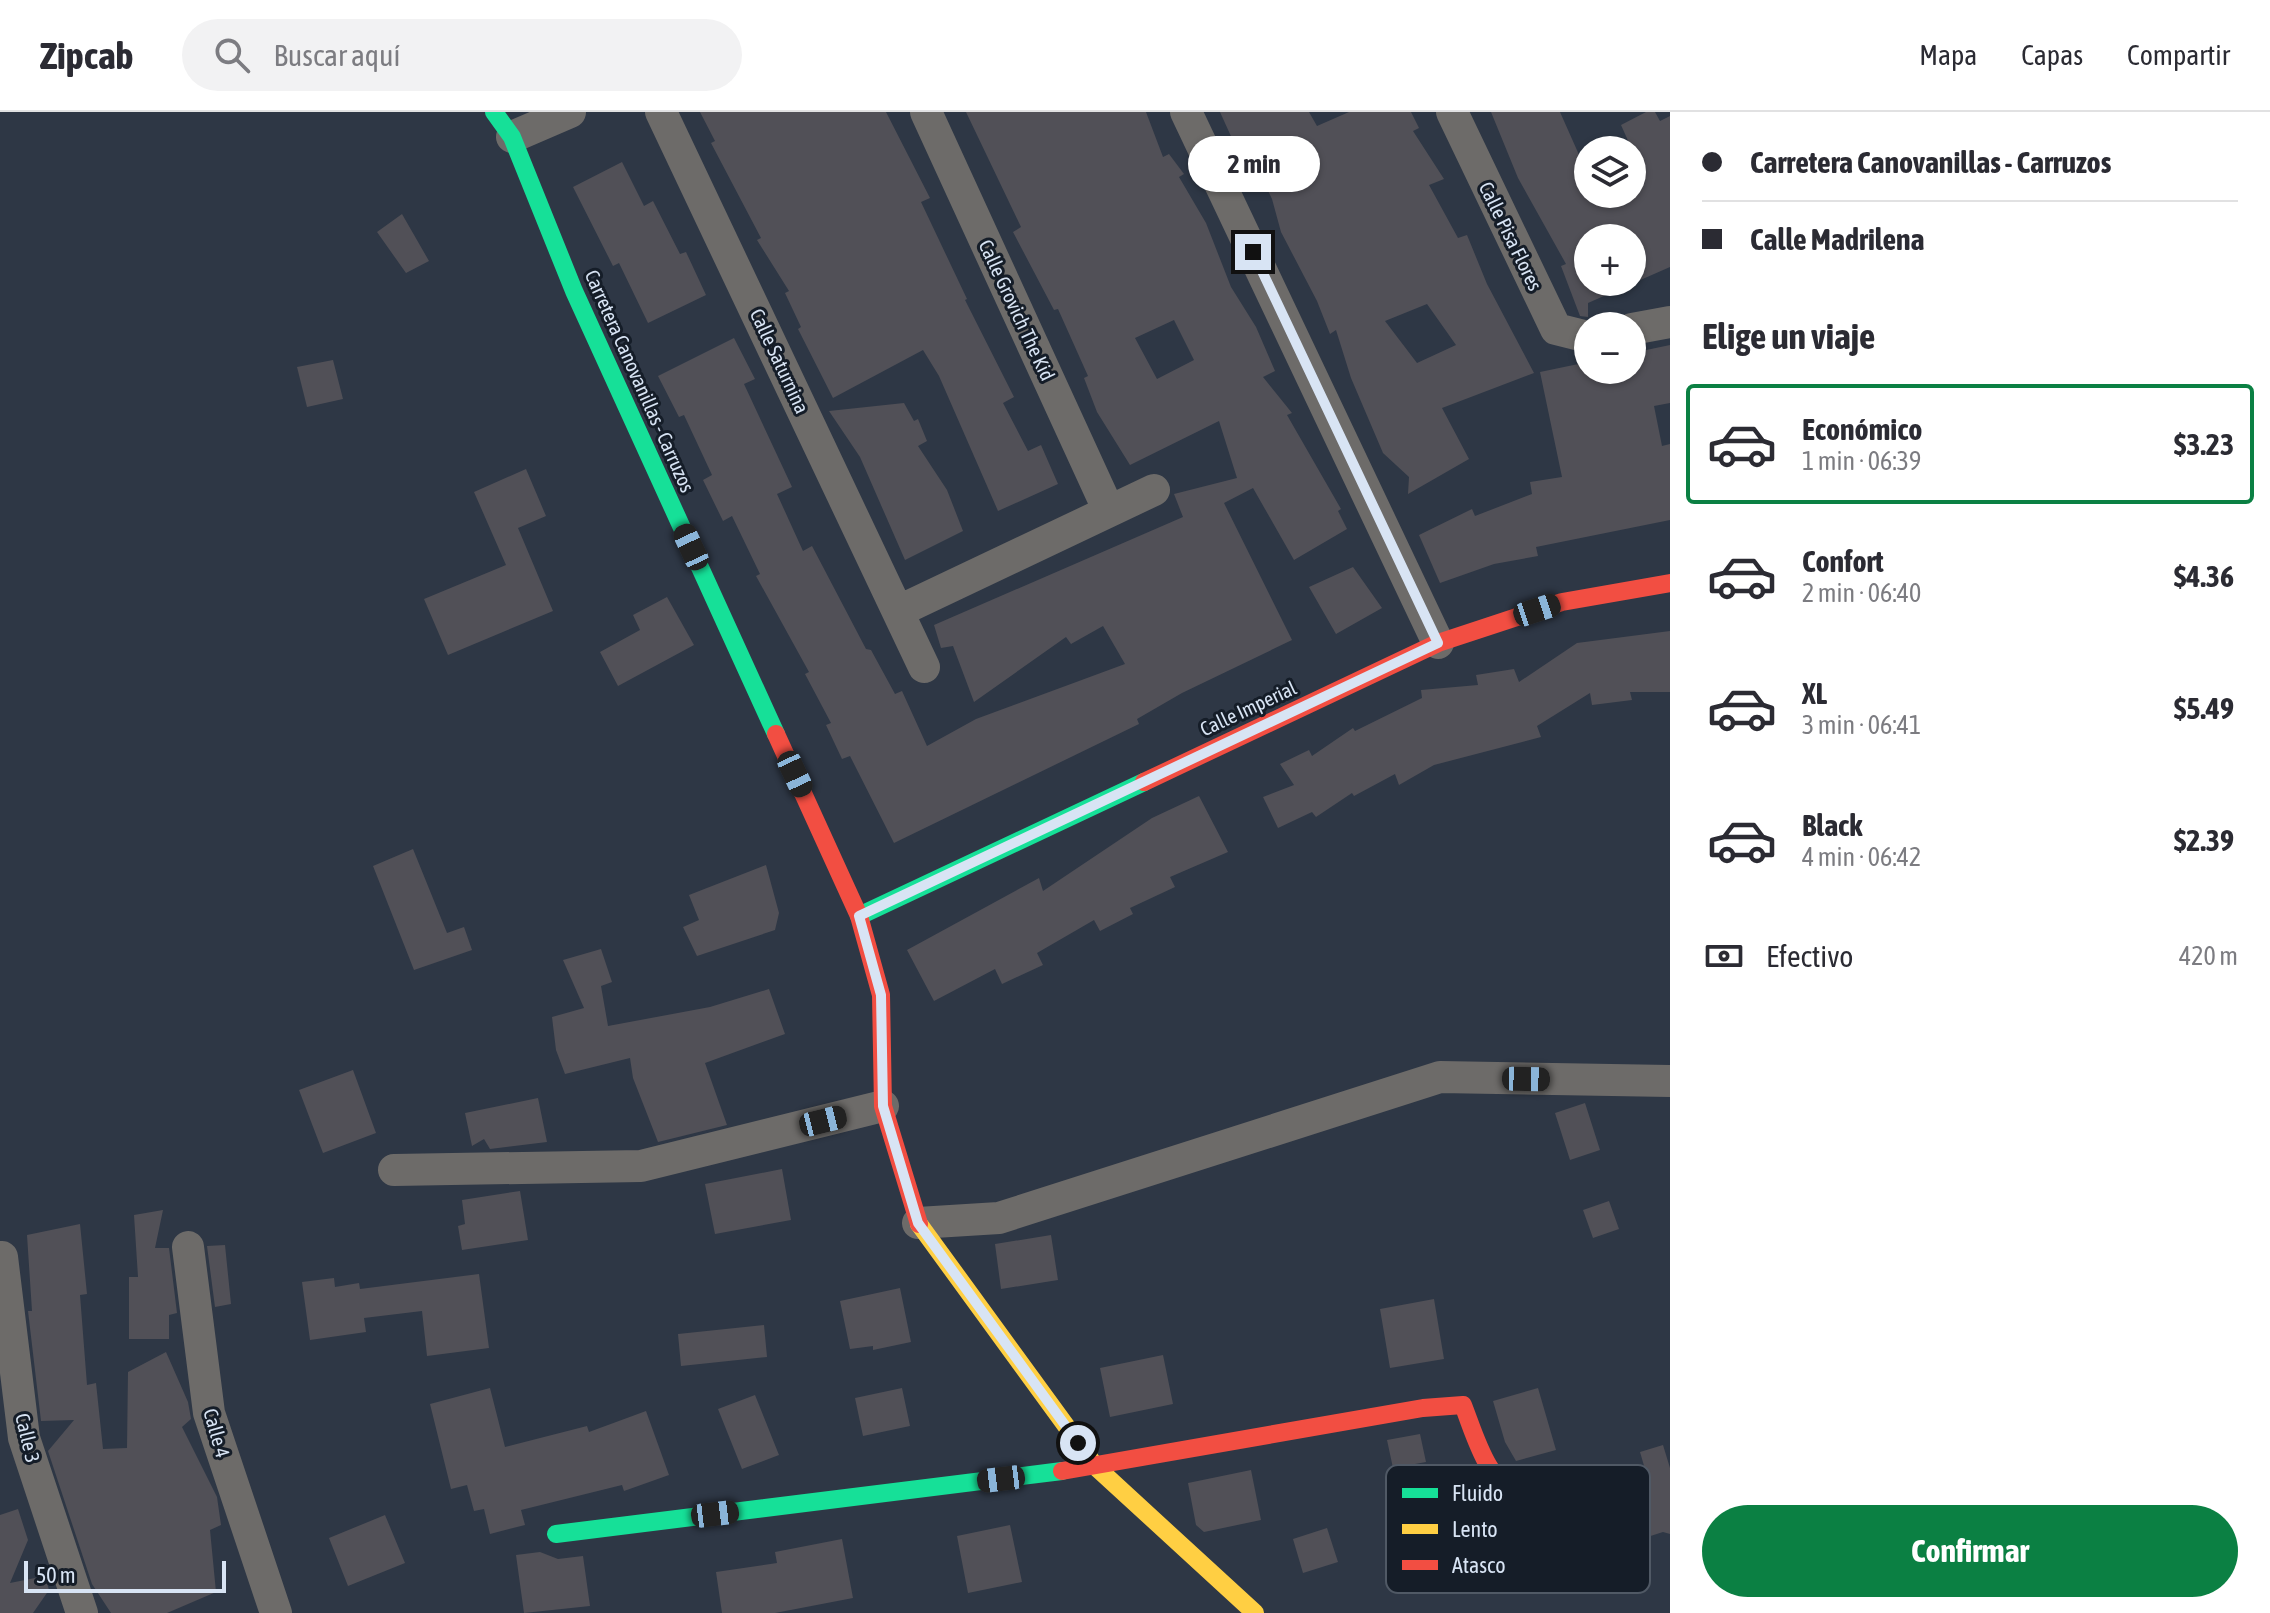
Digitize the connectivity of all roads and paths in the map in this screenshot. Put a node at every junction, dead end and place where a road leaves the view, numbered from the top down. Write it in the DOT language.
graph roads {
  1 [pos="570,112"];
  2 [pos="661,112"];
  3 [pos="926,112"];
  4 [pos="1186,112"];
  5 [pos="1452,112"];
  6 [pos="503,124"];
  7 [pos="1670,322"];
  8 [pos="1646,326"];
  9 [pos="1574,334"];
  10 [pos="1154,490"];
  11 [pos="1108,509"];
  12 [pos="1670,583"];
  13 [pos="899,611"];
  14 [pos="1438,643"];
  15 [pos="924,667"];
  16 [pos="859,916"];
  17 [pos="1670,1081"];
  18 [pos="883,1106"];
  19 [pos="394,1170"];
  20 [pos="918,1223"];
  21 [pos="188,1247"];
  22 [pos="2,1257"];
  23 [pos="1491,1465"];
  24 [pos="1096,1467"];
  25 [pos="556,1534"];
  26 [pos="272,1612"];
  27 [pos="82,1613"];
  28 [pos="1255,1613"];
  1 -- 6 [label="street"];
  2 -- 13 [label="street, Calle Saturnina"];
  3 -- 11 [label="street, Calle Grovich The Kid"];
  4 -- 14 [label="street"];
  5 -- 9 [label="street, Calle Pisa Flores"];
  6 -- 16 [label="street, Carretera Canovanillas - Carruzos"];
  7 -- 8 [label="street"];
  10 -- 11 [label="street"];
  11 -- 13 [label="street"];
  12 -- 14 [label="street, Calle Imperial"];
  13 -- 15 [label="street, Calle Saturnina"];
  14 -- 16 [label="street, Calle Imperial"];
  16 -- 18 [label="street, Carretera Canovanillas - Carruzos"];
  17 -- 20 [label="street"];
  18 -- 19 [label="street"];
  18 -- 20 [label="street, Carretera Canovanillas - Carruzos"];
  20 -- 24 [label="street, Carretera Canovanillas - Carruzos"];
  21 -- 26 [label="street, Calle 4"];
  22 -- 27 [label="street, Calle 3"];
  23 -- 24 [label="street"];
  24 -- 25 [label="street"];
  24 -- 28 [label="street, Carretera Canovanillas - Carruzos"];
}
